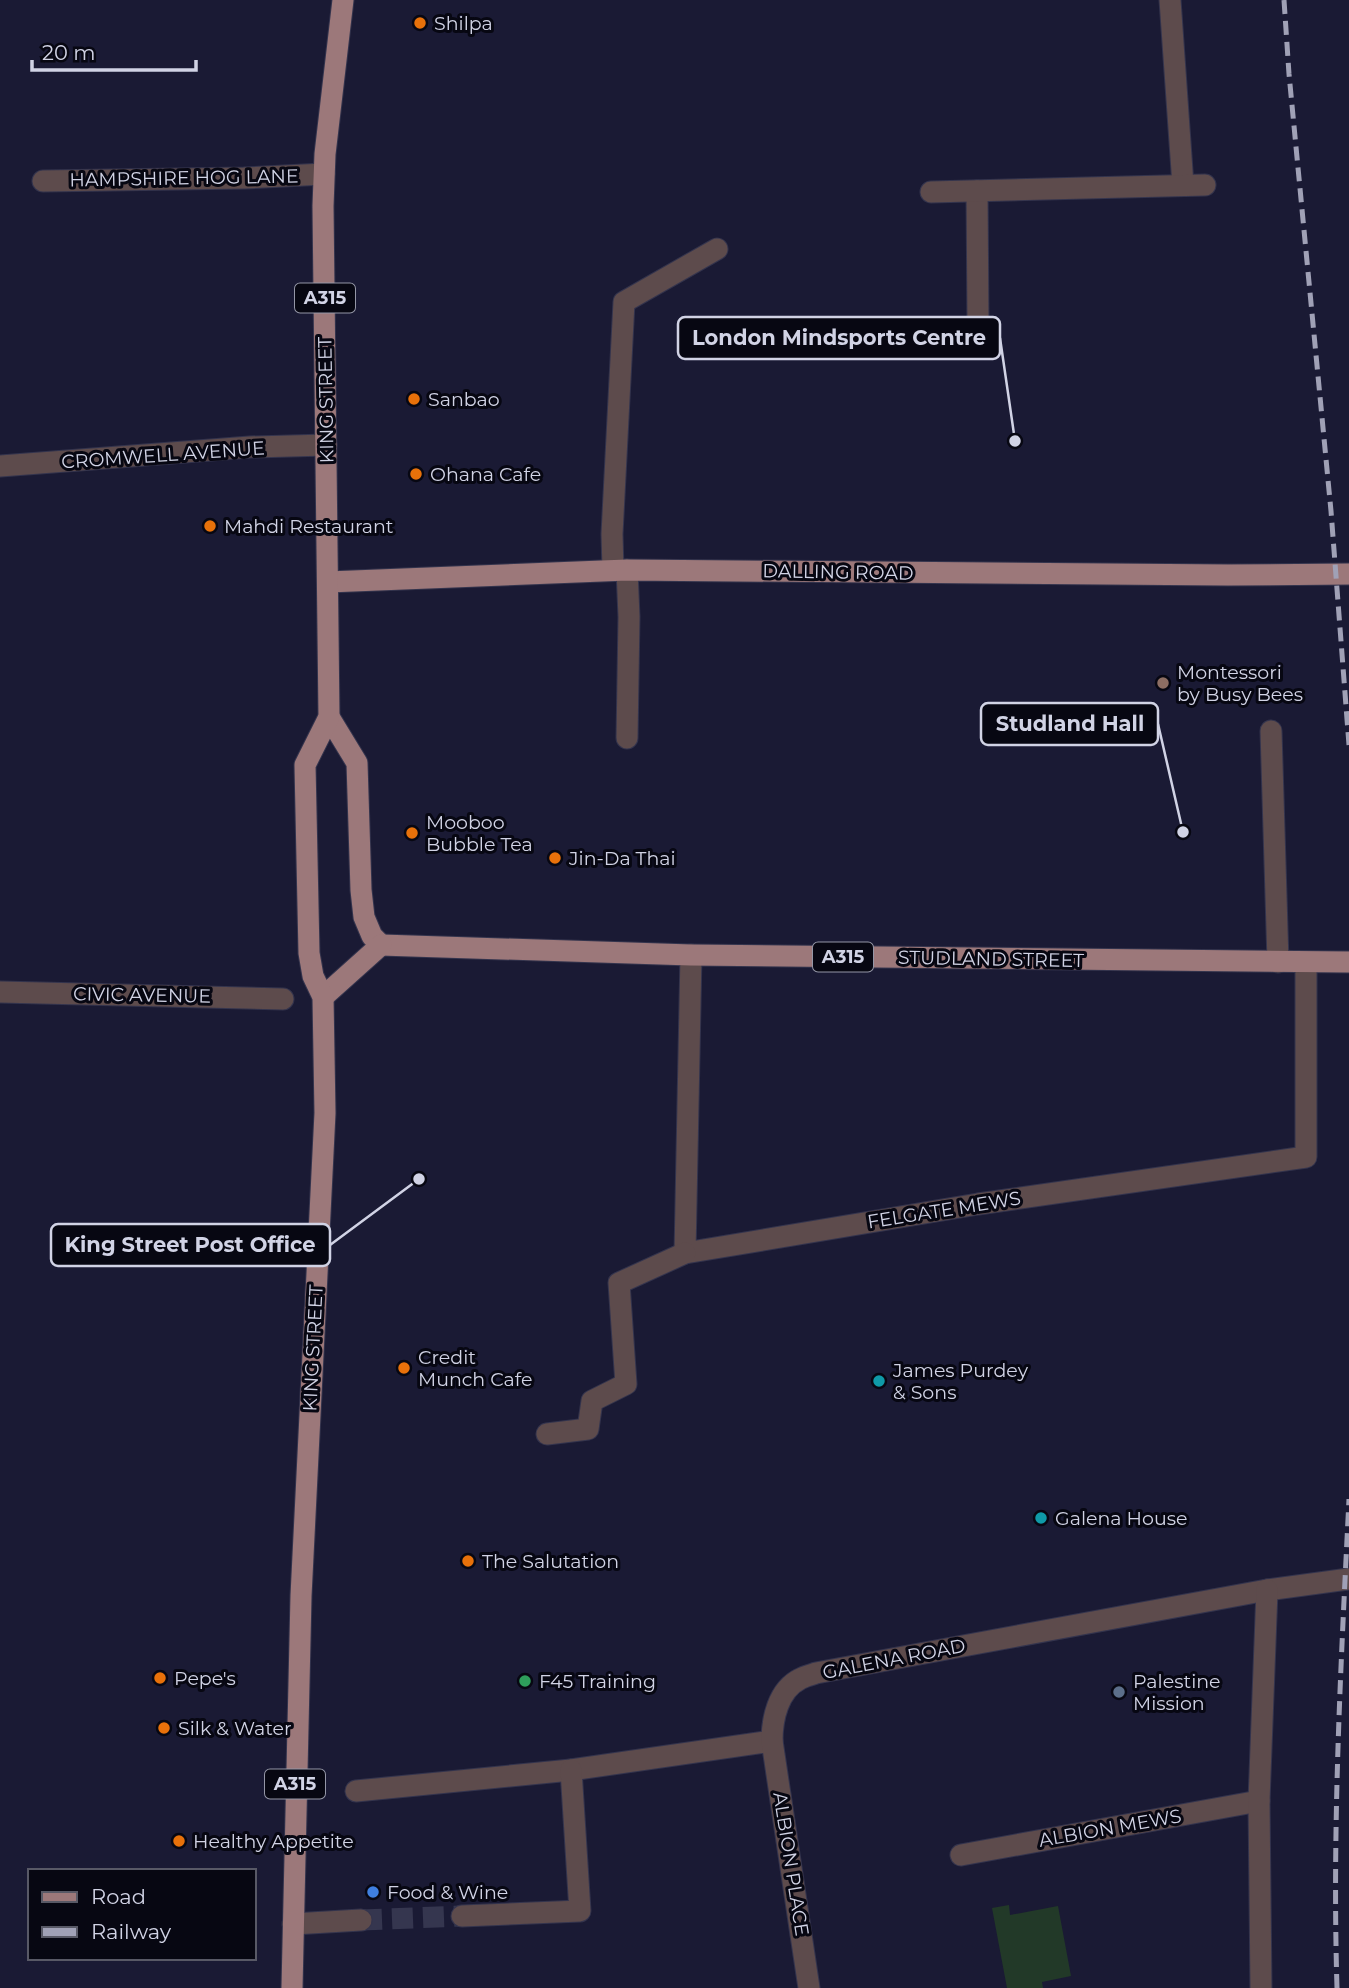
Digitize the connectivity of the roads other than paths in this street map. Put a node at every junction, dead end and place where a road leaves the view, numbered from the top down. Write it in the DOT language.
graph roads {
  1 [pos="343,0"];
  2 [pos="1170,0"];
  3 [pos="324,174"];
  4 [pos="43,181"];
  5 [pos="1183,185"];
  6 [pos="1205,185"];
  7 [pos="976,191"];
  8 [pos="931,192"];
  9 [pos="717,249"];
  10 [pos="978,323"];
  11 [pos="326,445"];
  12 [pos="0,466"];
  13 [pos="620,570"];
  14 [pos="1349,574"];
  15 [pos="328,582"];
  16 [pos="329,717"];
  17 [pos="1270,731"];
  18 [pos="627,738"];
  19 [pos="381,945"];
  20 [pos="691,955"];
  21 [pos="1278,962"];
  22 [pos="1349,962"];
  23 [pos="1306,963"];
  24 [pos="0,992"];
  25 [pos="323,997"];
  26 [pos="284,999"];
  27 [pos="685,1253"];
  28 [pos="547,1434"];
  29 [pos="1349,1579"];
  30 [pos="1267,1590"];
  31 [pos="772,1741"];
  32 [pos="571,1770"];
  33 [pos="356,1791"];
  34 [pos="1259,1801"];
  35 [pos="961,1855"];
  36 [pos="462,1916"];
  37 [pos="361,1920"];
  38 [pos="293,1924"];
  39 [pos="292,1988"];
  40 [pos="809,1988"];
  41 [pos="1261,1988"];
  1 -- 3 [label="main road, KING STREET / A315"];
  2 -- 5 [label="street"];
  3 -- 4 [label="street, HAMPSHIRE HOG LANE"];
  3 -- 11 [label="main road, KING STREET / A315"];
  5 -- 6 [label="street"];
  5 -- 7 [label="street"];
  7 -- 8 [label="street"];
  7 -- 10 [label="street"];
  9 -- 13 [label="street"];
  11 -- 12 [label="street, CROMWELL AVENUE"];
  11 -- 15 [label="main road, KING STREET / A315"];
  13 -- 14 [label="main road, DALLING ROAD"];
  13 -- 15 [label="main road, DALLING ROAD"];
  13 -- 18 [label="street"];
  15 -- 16 [label="main road, KING STREET / A315"];
  16 -- 19 [label="main road"];
  16 -- 25 [label="main road, KING STREET / A315"];
  17 -- 21 [label="street"];
  19 -- 20 [label="main road, STUDLAND STREET / A315"];
  19 -- 25 [label="main road"];
  20 -- 21 [label="main road, STUDLAND STREET / A315"];
  20 -- 27 [label="street"];
  21 -- 23 [label="main road, STUDLAND STREET / A315"];
  22 -- 23 [label="main road, STUDLAND STREET / A315"];
  23 -- 27 [label="street, FELGATE MEWS"];
  24 -- 26 [label="street, CIVIC AVENUE"];
  25 -- 38 [label="main road, KING STREET / A315"];
  27 -- 28 [label="street"];
  29 -- 30 [label="street, GALENA ROAD"];
  30 -- 31 [label="street, GALENA ROAD"];
  30 -- 34 [label="street"];
  31 -- 32 [label="street"];
  31 -- 40 [label="street, ALBION PLACE"];
  32 -- 33 [label="street"];
  32 -- 36 [label="street"];
  34 -- 35 [label="street, ALBION MEWS"];
  34 -- 41 [label="street"];
  37 -- 38 [label="street"];
  38 -- 39 [label="main road, KING STREET / A315"];
}
